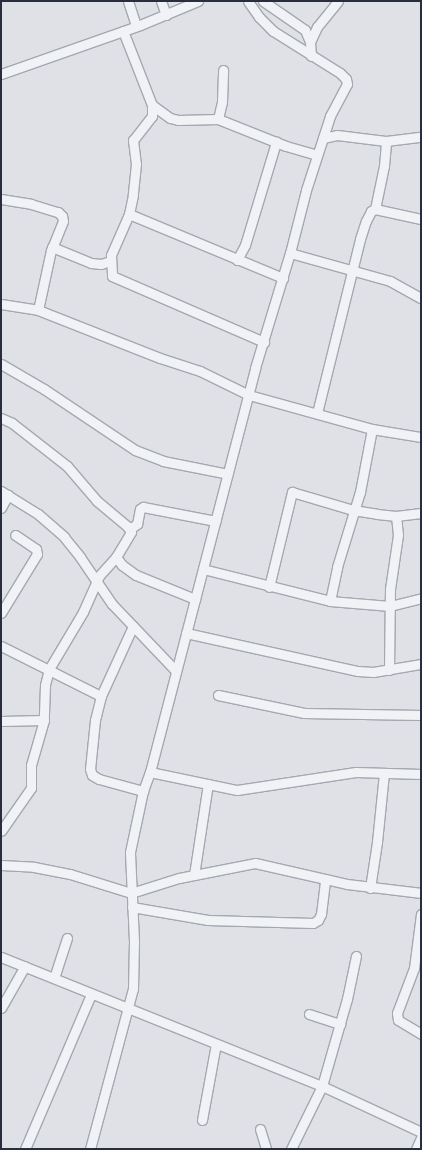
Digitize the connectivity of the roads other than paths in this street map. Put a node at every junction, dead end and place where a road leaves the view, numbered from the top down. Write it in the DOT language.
graph roads {
  1 [pos="128,1"];
  2 [pos="161,1"];
  3 [pos="198,1"];
  4 [pos="248,1"];
  5 [pos="262,1"];
  6 [pos="338,1"];
  7 [pos="166,15"];
  8 [pos="136,26"];
  9 [pos="317,27"];
  10 [pos="305,30"];
  11 [pos="123,31"];
  12 [pos="310,42"];
  13 [pos="311,56"];
  14 [pos="222,70"];
  15 [pos="1,74"];
  16 [pos="152,105"];
  17 [pos="162,113"];
  18 [pos="152,116"];
  19 [pos="218,119"];
  20 [pos="326,126"];
  21 [pos="337,135"];
  22 [pos="421,137"];
  23 [pos="323,138"];
  24 [pos="386,141"];
  25 [pos="276,142"];
  26 [pos="317,155"];
  27 [pos="1,199"];
  28 [pos="375,209"];
  29 [pos="128,214"];
  30 [pos="421,218"];
  31 [pos="52,247"];
  32 [pos="290,254"];
  33 [pos="237,260"];
  34 [pos="110,261"];
  35 [pos="352,270"];
  36 [pos="283,278"];
  37 [pos="421,298"];
  38 [pos="1,304"];
  39 [pos="38,310"];
  40 [pos="264,342"];
  41 [pos="1,364"];
  42 [pos="249,395"];
  43 [pos="317,413"];
  44 [pos="1,418"];
  45 [pos="372,429"];
  46 [pos="421,437"];
  47 [pos="228,474"];
  48 [pos="5,493"];
  49 [pos="1,508"];
  50 [pos="353,510"];
  51 [pos="421,513"];
  52 [pos="396,516"];
  53 [pos="216,521"];
  54 [pos="130,529"];
  55 [pos="15,535"];
  56 [pos="116,557"];
  57 [pos="203,569"];
  58 [pos="96,581"];
  59 [pos="269,587"];
  60 [pos="421,598"];
  61 [pos="195,599"];
  62 [pos="330,601"];
  63 [pos="390,606"];
  64 [pos="1,613"];
  65 [pos="133,626"];
  66 [pos="186,633"];
  67 [pos="1,646"];
  68 [pos="421,664"];
  69 [pos="49,669"];
  70 [pos="175,670"];
  71 [pos="388,670"];
  72 [pos="218,695"];
  73 [pos="101,696"];
  74 [pos="421,715"];
  75 [pos="44,720"];
  76 [pos="1,721"];
  77 [pos="150,772"];
  78 [pos="384,773"];
  79 [pos="421,774"];
  80 [pos="208,784"];
  81 [pos="143,790"];
  82 [pos="1,832"];
  83 [pos="1,865"];
  84 [pos="194,875"];
  85 [pos="325,879"];
  86 [pos="370,888"];
  87 [pos="131,893"];
  88 [pos="421,893"];
  89 [pos="132,907"];
  90 [pos="421,914"];
  91 [pos="68,938"];
  92 [pos="356,956"];
  93 [pos="1,957"];
  94 [pos="24,966"];
  95 [pos="54,978"];
  96 [pos="91,994"];
  97 [pos="1,1008"];
  98 [pos="128,1008"];
  99 [pos="309,1014"];
  100 [pos="340,1024"];
  101 [pos="421,1034"];
  102 [pos="216,1044"];
  103 [pos="322,1086"];
  104 [pos="202,1120"];
  105 [pos="260,1129"];
  106 [pos="421,1132"];
  107 [pos="421,1138"];
  108 [pos="25,1149"];
  109 [pos="90,1149"];
  110 [pos="266,1149"];
  111 [pos="291,1149"];
  112 [pos="416,1149"];
  1 -- 8 [label="street"];
  2 -- 7 [label="street"];
  3 -- 7 [label="street"];
  4 -- 13 [label="street"];
  5 -- 10 [label="street"];
  6 -- 9 [label="street"];
  7 -- 8 [label="street"];
  8 -- 11 [label="street"];
  9 -- 10 [label="street"];
  9 -- 12 [label="street"];
  10 -- 12 [label="street"];
  11 -- 15 [label="street"];
  11 -- 16 [label="street"];
  12 -- 13 [label="street"];
  13 -- 20 [label="street"];
  14 -- 19 [label="street"];
  16 -- 17 [label="street"];
  16 -- 18 [label="street"];
  17 -- 18 [label="street"];
  17 -- 19 [label="street"];
  18 -- 29 [label="street"];
  19 -- 25 [label="street"];
  20 -- 21 [label="street"];
  20 -- 23 [label="street"];
  21 -- 23 [label="street"];
  21 -- 24 [label="street"];
  22 -- 24 [label="street"];
  23 -- 26 [label="street"];
  24 -- 28 [label="street"];
  25 -- 26 [label="street"];
  25 -- 33 [label="street"];
  26 -- 32 [label="street"];
  27 -- 31 [label="street"];
  28 -- 30 [label="street"];
  28 -- 35 [label="street"];
  29 -- 33 [label="street"];
  29 -- 34 [label="street"];
  31 -- 34 [label="street"];
  31 -- 39 [label="street"];
  32 -- 35 [label="street"];
  32 -- 36 [label="street"];
  33 -- 36 [label="street"];
  34 -- 40 [label="street"];
  35 -- 37 [label="street"];
  35 -- 43 [label="street"];
  36 -- 40 [label="street"];
  38 -- 39 [label="street"];
  39 -- 42 [label="street"];
  40 -- 42 [label="street"];
  41 -- 47 [label="street"];
  42 -- 43 [label="street"];
  42 -- 47 [label="street"];
  43 -- 45 [label="street"];
  44 -- 54 [label="street"];
  45 -- 46 [label="street"];
  45 -- 50 [label="street"];
  47 -- 53 [label="street"];
  48 -- 49 [label="street"];
  48 -- 58 [label="street"];
  50 -- 52 [label="street"];
  50 -- 59 [label="street"];
  50 -- 62 [label="street"];
  51 -- 52 [label="street"];
  52 -- 63 [label="street"];
  53 -- 54 [label="street"];
  53 -- 57 [label="street"];
  54 -- 56 [label="street"];
  55 -- 64 [label="street"];
  56 -- 58 [label="street"];
  56 -- 61 [label="street"];
  57 -- 59 [label="street"];
  57 -- 61 [label="street"];
  58 -- 65 [label="street"];
  58 -- 69 [label="street"];
  59 -- 62 [label="street"];
  60 -- 63 [label="street"];
  61 -- 66 [label="street"];
  62 -- 63 [label="street"];
  63 -- 71 [label="street"];
  65 -- 70 [label="street"];
  65 -- 73 [label="street"];
  66 -- 70 [label="street"];
  66 -- 71 [label="street"];
  67 -- 69 [label="street"];
  68 -- 71 [label="street"];
  69 -- 73 [label="street"];
  69 -- 75 [label="street"];
  70 -- 77 [label="street"];
  72 -- 74 [label="street"];
  73 -- 81 [label="street"];
  75 -- 76 [label="street"];
  75 -- 82 [label="street"];
  77 -- 80 [label="street"];
  77 -- 81 [label="street"];
  78 -- 79 [label="street"];
  78 -- 80 [label="street"];
  78 -- 86 [label="street"];
  80 -- 84 [label="street"];
  81 -- 87 [label="street"];
  83 -- 87 [label="street"];
  84 -- 85 [label="street"];
  84 -- 87 [label="street"];
  85 -- 86 [label="street"];
  85 -- 89 [label="street"];
  86 -- 88 [label="street"];
  87 -- 89 [label="street"];
  89 -- 98 [label="street"];
  90 -- 101 [label="street"];
  91 -- 95 [label="street"];
  92 -- 100 [label="street"];
  93 -- 94 [label="street"];
  94 -- 95 [label="street"];
  94 -- 97 [label="street"];
  95 -- 96 [label="street"];
  96 -- 98 [label="street"];
  96 -- 108 [label="street"];
  98 -- 102 [label="street"];
  98 -- 109 [label="street"];
  99 -- 100 [label="street"];
  100 -- 103 [label="street"];
  102 -- 103 [label="street"];
  102 -- 104 [label="street"];
  103 -- 106 [label="street"];
  103 -- 111 [label="street"];
  105 -- 110 [label="street"];
  107 -- 112 [label="street"];
}
